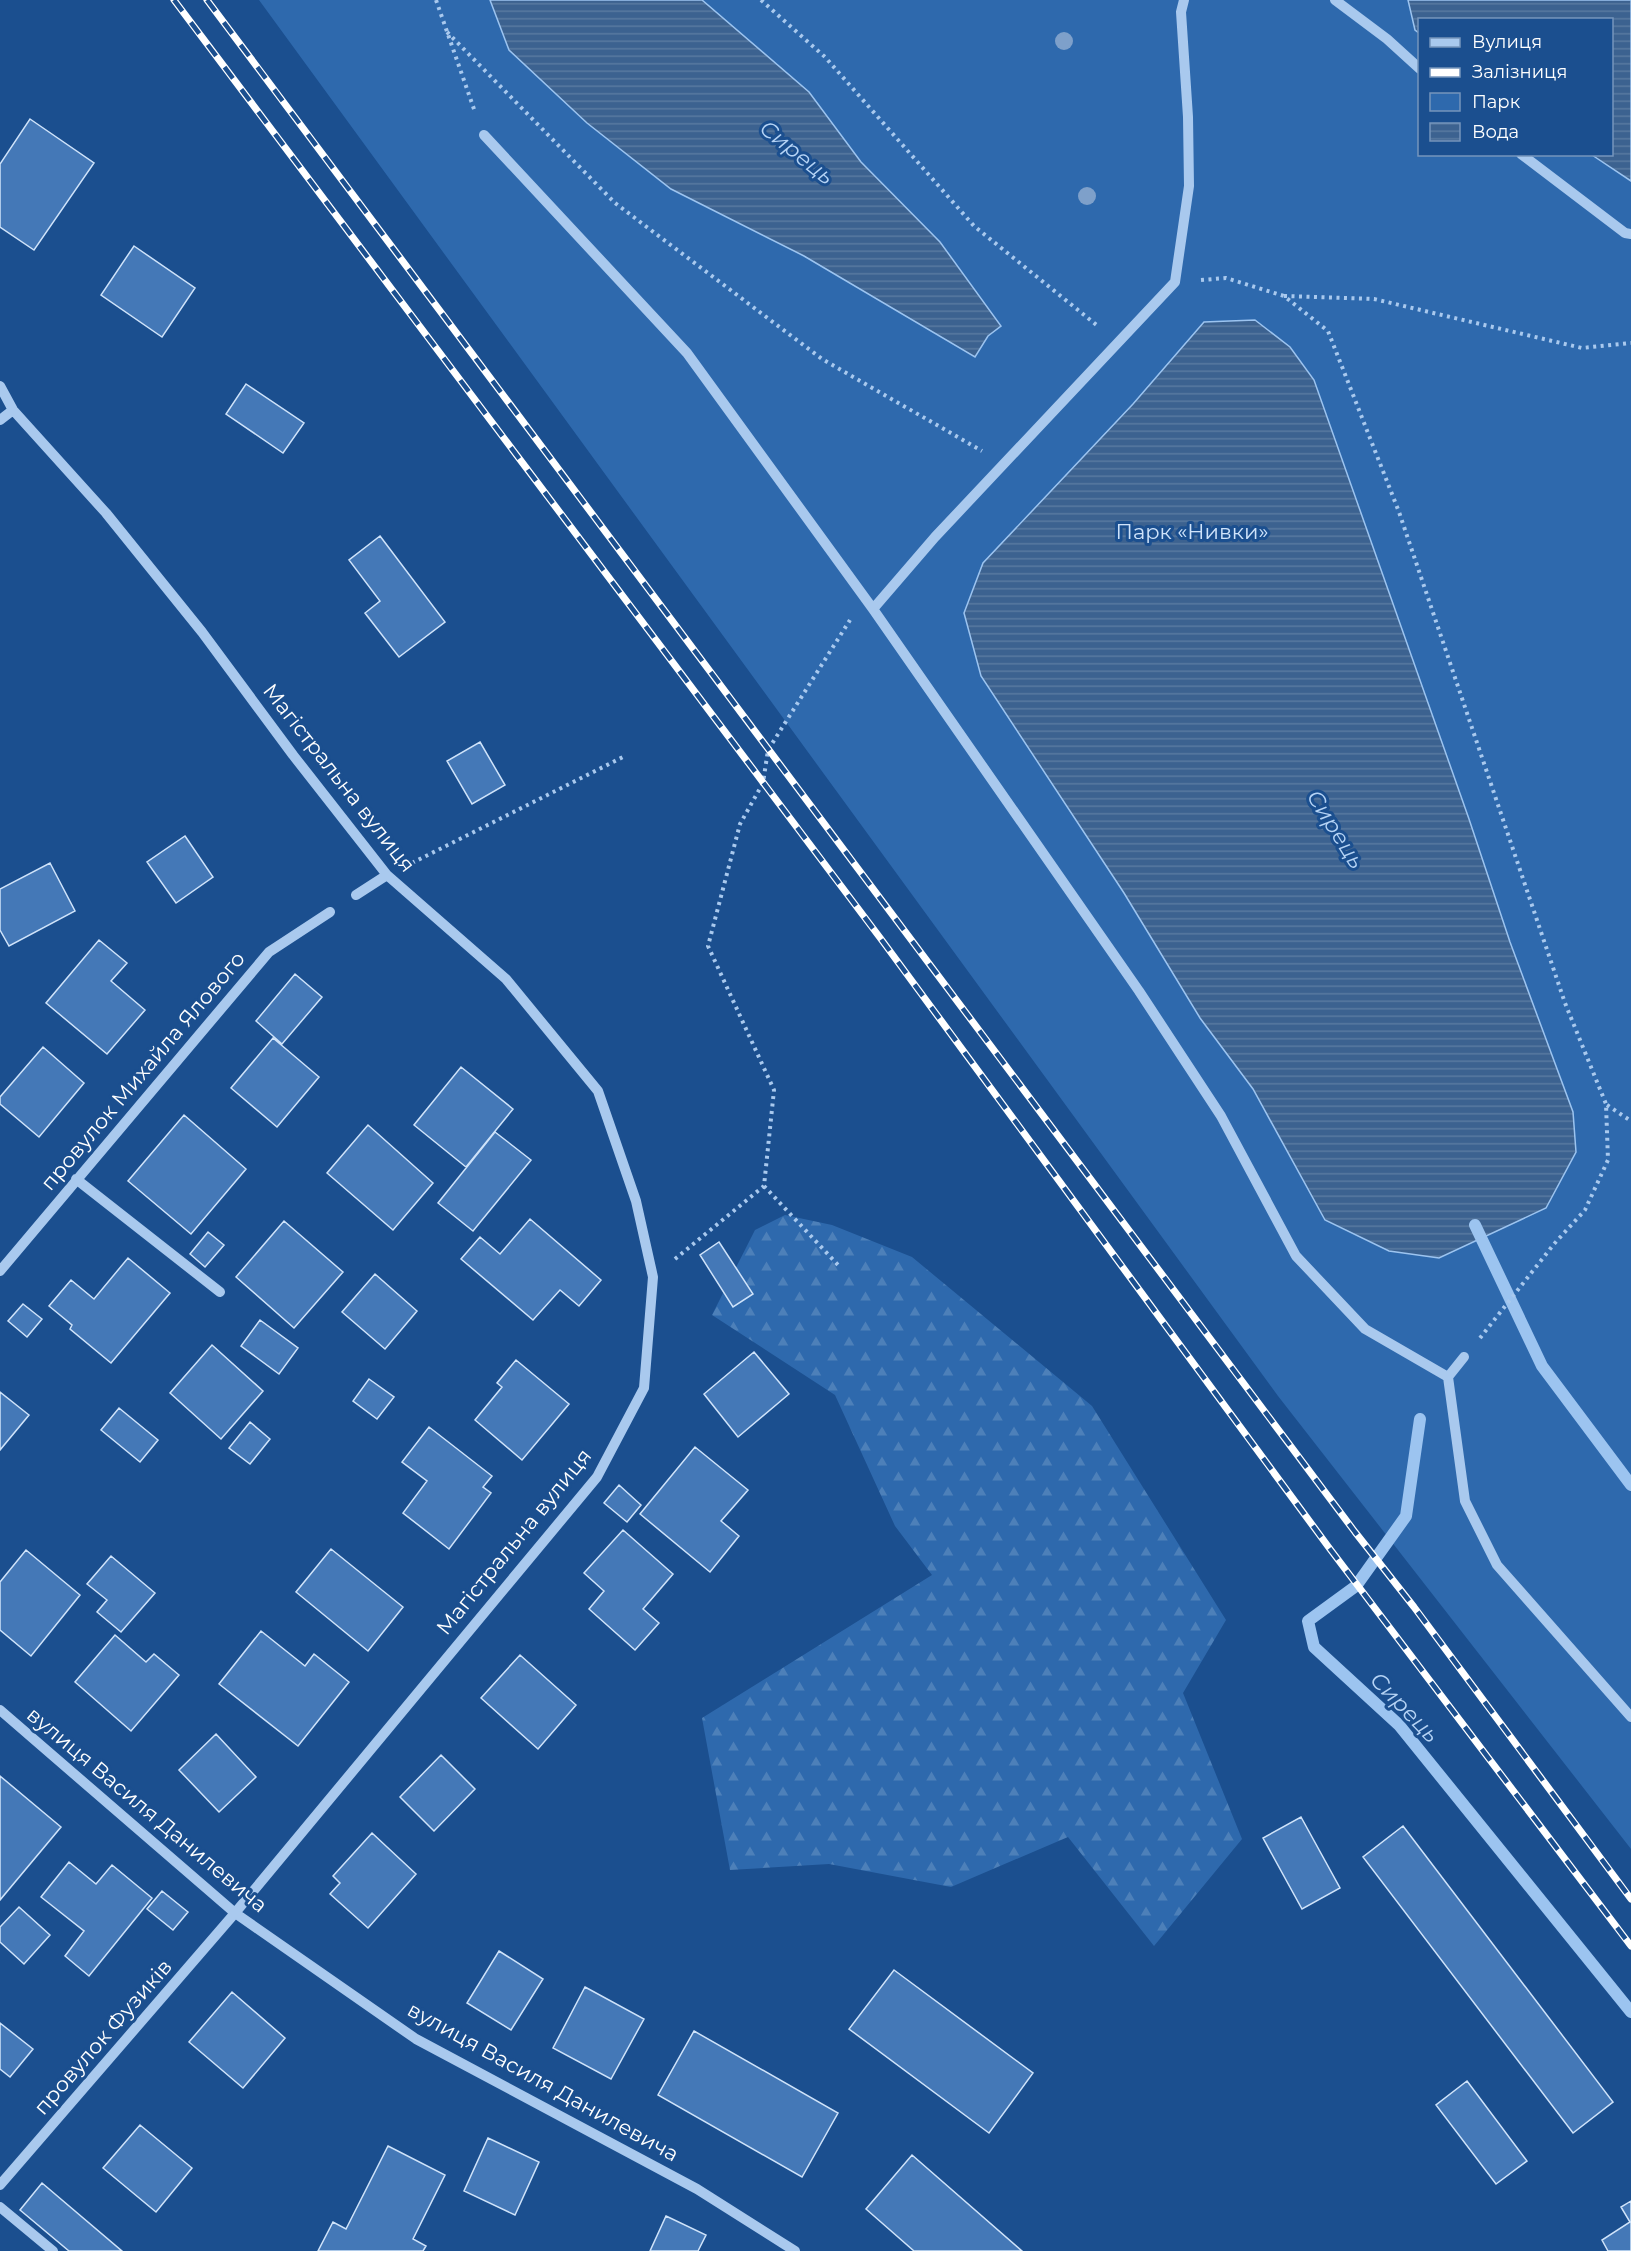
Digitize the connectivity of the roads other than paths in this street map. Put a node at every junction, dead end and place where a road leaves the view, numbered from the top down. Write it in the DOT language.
graph roads {
  1 [pos="1184,0"];
  2 [pos="1335,0"];
  3 [pos="1418,68"];
  4 [pos="484,135"];
  5 [pos="1524,156"];
  6 [pos="1631,234"];
  7 [pos="0,386"];
  8 [pos="13,410"];
  9 [pos="0,420"];
  10 [pos="873,609"];
  11 [pos="387,875"];
  12 [pos="356,896"];
  13 [pos="330,912"];
  14 [pos="76,1179"];
  15 [pos="0,1271"];
  16 [pos="220,1292"];
  17 [pos="1464,1357"];
  18 [pos="1448,1377"];
  19 [pos="0,1710"];
  20 [pos="1631,1717"];
  21 [pos="235,1913"];
  22 [pos="0,2185"];
  23 [pos="0,2206"];
  24 [pos="53,2251"];
  25 [pos="795,2251"];
  1 -- 10 [label="street"];
  2 -- 3 [label="street"];
  4 -- 10 [label="street"];
  5 -- 6 [label="street"];
  7 -- 8 [label="street, Магістральна вулиця"];
  8 -- 9 [label="street"];
  8 -- 11 [label="street, Магістральна вулиця"];
  10 -- 18 [label="street"];
  11 -- 12 [label="street"];
  11 -- 21 [label="street, Магістральна вулиця"];
  13 -- 14 [label="street, провулок Михайла Ялового"];
  14 -- 15 [label="street, провулок Михайла Ялового"];
  14 -- 16 [label="street"];
  17 -- 18 [label="street"];
  18 -- 20 [label="street"];
  19 -- 21 [label="street, вулиця Василя Данилевича"];
  21 -- 22 [label="street, провулок Фузиків"];
  21 -- 25 [label="street, вулиця Василя Данилевича"];
  23 -- 24 [label="street"];
}
